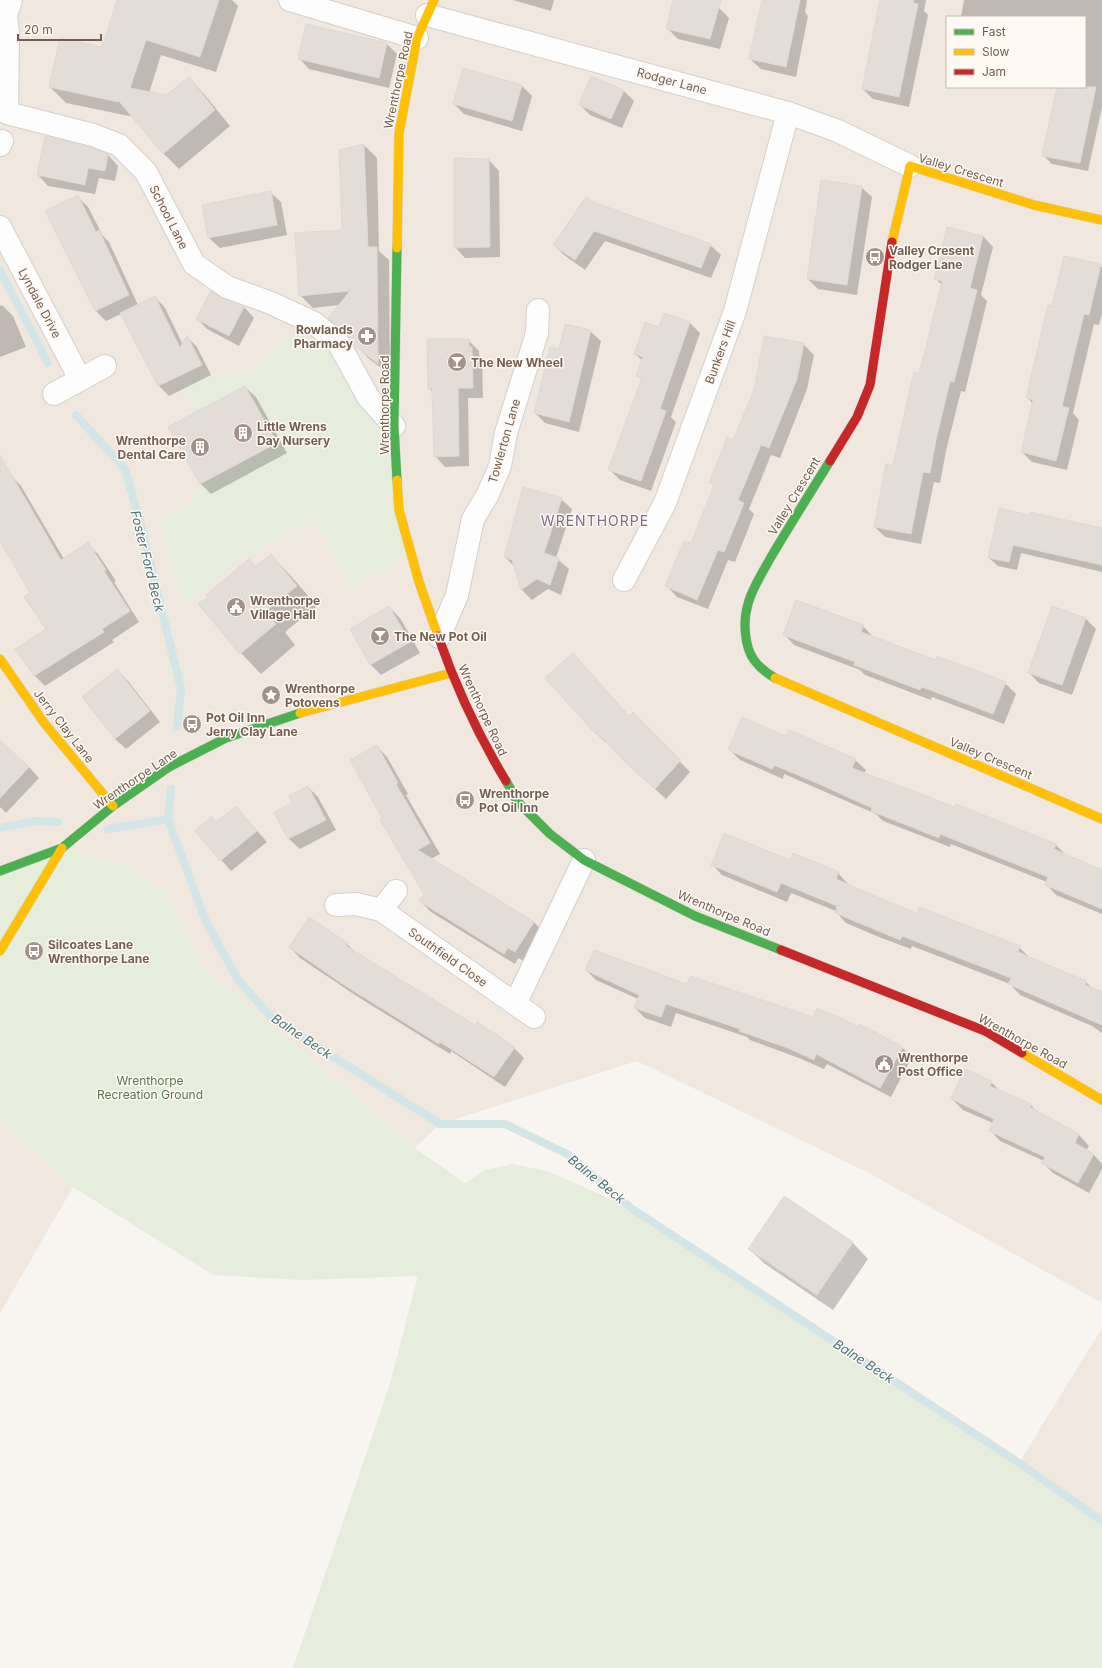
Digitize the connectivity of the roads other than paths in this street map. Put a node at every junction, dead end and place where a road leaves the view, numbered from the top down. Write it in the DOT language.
graph roads {
  1 [pos="11,0"];
  2 [pos="290,0"];
  3 [pos="430,8"];
  4 [pos="417,38"];
  5 [pos="788,114"];
  6 [pos="910,166"];
  7 [pos="1102,220"];
  8 [pos="0,227"];
  9 [pos="538,310"];
  10 [pos="105,366"];
  11 [pos="80,379"];
  12 [pos="54,394"];
  13 [pos="394,426"];
  14 [pos="624,580"];
  15 [pos="439,637"];
  16 [pos="0,659"];
  17 [pos="452,673"];
  18 [pos="113,806"];
  19 [pos="1102,819"];
  20 [pos="62,848"];
  21 [pos="584,860"];
  22 [pos="0,871"];
  23 [pos="396,891"];
  24 [pos="336,905"];
  25 [pos="381,910"];
  26 [pos="0,951"];
  27 [pos="515,1004"];
  28 [pos="534,1017"];
  29 [pos="1102,1100"];
  1 -- 13 [label="street, School Lane"];
  2 -- 4 [label="street"];
  3 -- 4 [label="street, Wrenthorpe Road"];
  3 -- 5 [label="street, Rodger Lane"];
  4 -- 13 [label="street, Wrenthorpe Road"];
  5 -- 6 [label="street, Rodger Lane"];
  5 -- 14 [label="street, Bunkers Hill"];
  6 -- 7 [label="street, Valley Crescent"];
  6 -- 19 [label="street, Valley Crescent"];
  8 -- 11 [label="street, Lyndale Drive"];
  9 -- 15 [label="street, Towlerton Lane"];
  10 -- 11 [label="street"];
  11 -- 12 [label="street"];
  13 -- 15 [label="street, Wrenthorpe Road"];
  15 -- 17 [label="street, Wrenthorpe Road"];
  16 -- 18 [label="street, Jerry Clay Lane"];
  17 -- 18 [label="street, Wrenthorpe Lane"];
  17 -- 21 [label="street, Wrenthorpe Road"];
  18 -- 20 [label="street, Wrenthorpe Lane"];
  20 -- 22 [label="street, Wrenthorpe Lane"];
  20 -- 26 [label="street"];
  21 -- 27 [label="street"];
  21 -- 29 [label="street, Wrenthorpe Road"];
  23 -- 25 [label="street"];
  24 -- 25 [label="street, Southfield Close"];
  25 -- 27 [label="street, Southfield Close"];
  27 -- 28 [label="street, Southfield Close"];
}
